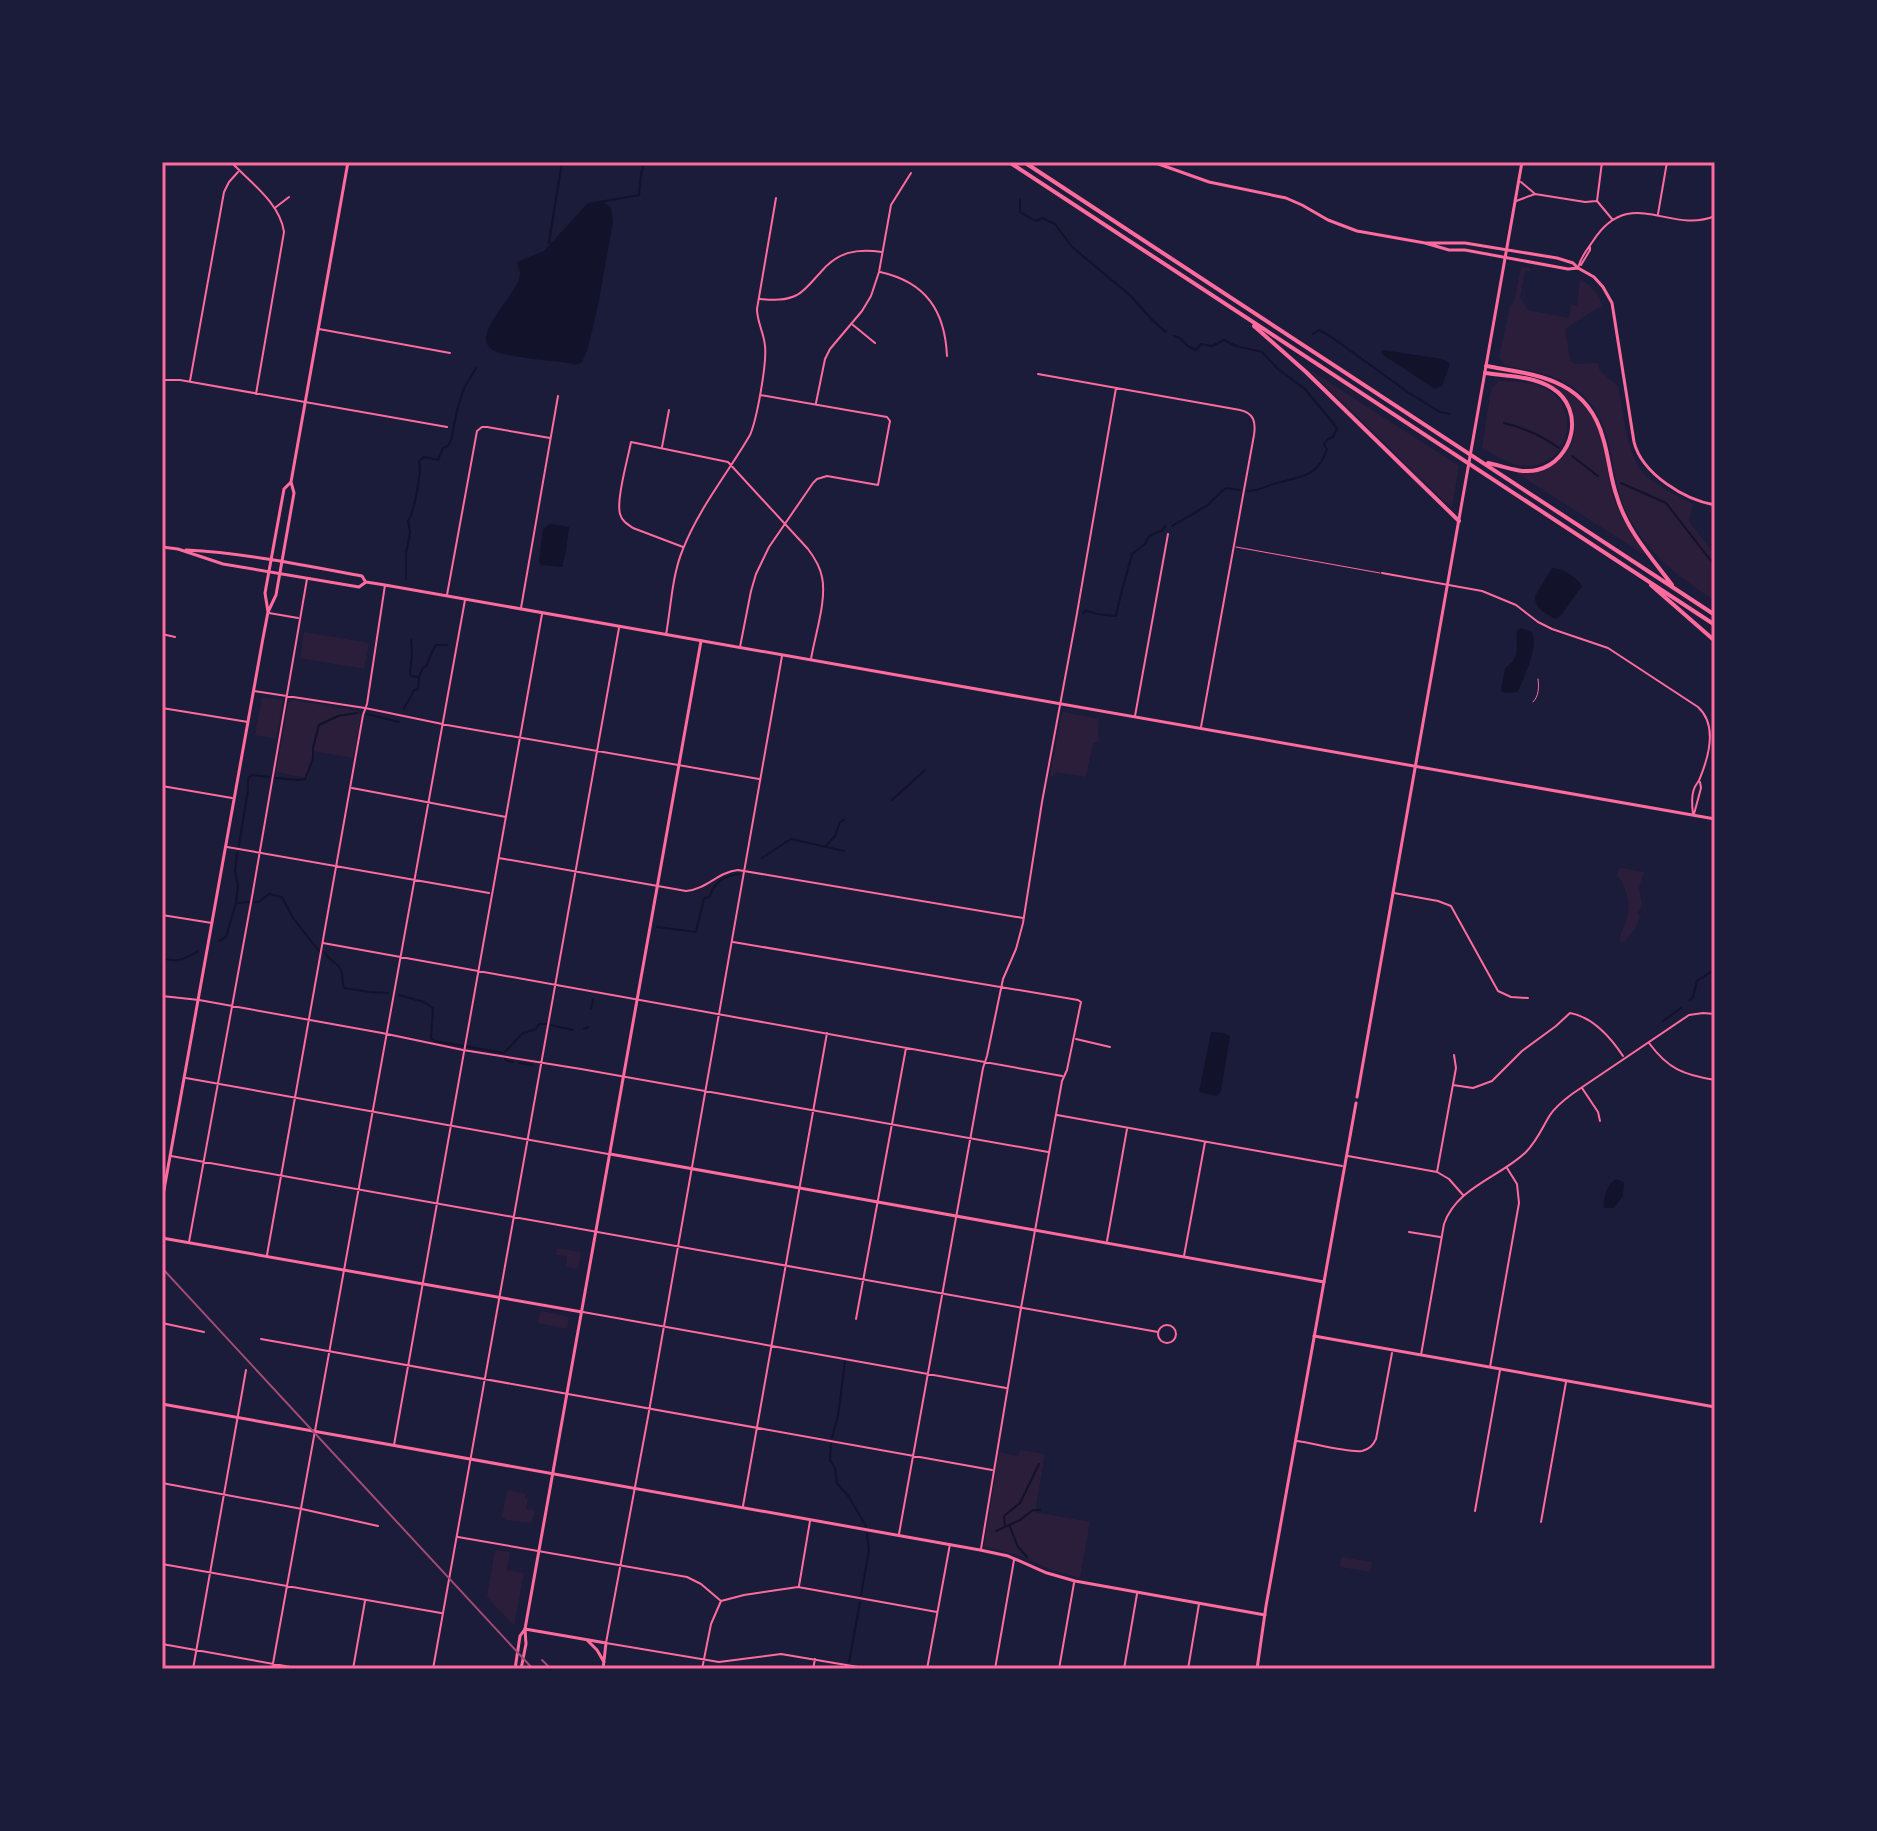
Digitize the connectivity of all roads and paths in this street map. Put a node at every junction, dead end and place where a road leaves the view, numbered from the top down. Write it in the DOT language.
graph roads {
  1 [pos="231,162"];
  2 [pos="348,162"];
  3 [pos="1009,162"];
  4 [pos="1024,162"];
  5 [pos="1153,162"];
  6 [pos="1522,162"];
  7 [pos="1602,162"];
  8 [pos="1667,162"];
  9 [pos="239,171"];
  10 [pos="911,173"];
  11 [pos="1519,181"];
  12 [pos="1535,194"];
  13 [pos="289,197"];
  14 [pos="776,198"];
  15 [pos="1515,201"];
  16 [pos="1597,201"];
  17 [pos="275,208"];
  18 [pos="1657,216"];
  19 [pos="1715,216"];
  20 [pos="1612,219"];
  21 [pos="1425,243"];
  22 [pos="1507,249"];
  23 [pos="882,252"];
  24 [pos="1506,257"];
  25 [pos="1578,268"];
  26 [pos="879,272"];
  27 [pos="758,299"];
  28 [pos="1243,316"];
  29 [pos="852,324"];
  30 [pos="318,329"];
  31 [pos="875,343"];
  32 [pos="450,353"];
  33 [pos="947,356"];
  34 [pos="1486,366"];
  35 [pos="1485,373"];
  36 [pos="1038,374"];
  37 [pos="162,380"];
  38 [pos="189,382"];
  39 [pos="1116,388"];
  40 [pos="256,394"];
  41 [pos="759,395"];
  42 [pos="558,396"];
  43 [pos="305,402"];
  44 [pos="816,405"];
  45 [pos="669,410"];
  46 [pos="447,427"];
  47 [pos="550,438"];
  48 [pos="661,448"];
  49 [pos="1482,461"];
  50 [pos="731,465"];
  51 [pos="291,482"];
  52 [pos="1715,505"];
  53 [pos="1459,521"];
  54 [pos="785,524"];
  55 [pos="1168,534"];
  56 [pos="162,547"];
  57 [pos="683,547"];
  58 [pos="1233,547"];
  59 [pos="178,549"];
  60 [pos="271,560"];
  61 [pos="282,562"];
  62 [pos="269,571"];
  63 [pos="280,573"];
  64 [pos="1382,573"];
  65 [pos="1640,576"];
  66 [pos="307,578"];
  67 [pos="366,582"];
  68 [pos="385,585"];
  69 [pos="1447,585"];
  70 [pos="1674,588"];
  71 [pos="446,596"];
  72 [pos="465,600"];
  73 [pos="520,609"];
  74 [pos="268,612"];
  75 [pos="542,613"];
  76 [pos="1715,615"];
  77 [pos="300,618"];
  78 [pos="1715,625"];
  79 [pos="619,627"];
  80 [pos="162,634"];
  81 [pos="666,635"];
  82 [pos="175,637"];
  83 [pos="701,641"];
  84 [pos="1715,641"];
  85 [pos="740,648"];
  86 [pos="782,656"];
  87 [pos="811,660"];
  88 [pos="1538,679"];
  89 [pos="254,691"];
  90 [pos="287,697"];
  91 [pos="1533,702"];
  92 [pos="1060,704"];
  93 [pos="162,708"];
  94 [pos="365,708"];
  95 [pos="1135,716"];
  96 [pos="249,722"];
  97 [pos="441,724"];
  98 [pos="1201,728"];
  99 [pos="520,738"];
  100 [pos="597,751"];
  101 [pos="679,765"];
  102 [pos="1416,765"];
  103 [pos="761,779"];
  104 [pos="1699,781"];
  105 [pos="162,786"];
  106 [pos="351,788"];
  107 [pos="235,798"];
  108 [pos="428,802"];
  109 [pos="1693,815"];
  110 [pos="506,817"];
  111 [pos="1715,819"];
  112 [pos="226,847"];
  113 [pos="260,853"];
  114 [pos="498,858"];
  115 [pos="337,866"];
  116 [pos="576,871"];
  117 [pos="744,871"];
  118 [pos="414,880"];
  119 [pos="657,886"];
  120 [pos="1393,893"];
  121 [pos="492,894"];
  122 [pos="162,915"];
  123 [pos="1023,918"];
  124 [pos="212,924"];
  125 [pos="733,942"];
  126 [pos="323,943"];
  127 [pos="400,957"];
  128 [pos="477,972"];
  129 [pos="555,985"];
  130 [pos="1001,987"];
  131 [pos="162,996"];
  132 [pos="1528,998"];
  133 [pos="637,999"];
  134 [pos="199,1000"];
  135 [pos="231,1006"];
  136 [pos="720,1014"];
  137 [pos="1715,1014"];
  138 [pos="309,1021"];
  139 [pos="827,1033"];
  140 [pos="387,1034"];
  141 [pos="1075,1039"];
  142 [pos="1649,1042"];
  143 [pos="906,1047"];
  144 [pos="1110,1047"];
  145 [pos="464,1049"];
  146 [pos="1454,1055"];
  147 [pos="1624,1058"];
  148 [pos="985,1061"];
  149 [pos="542,1062"];
  150 [pos="1064,1076"];
  151 [pos="623,1077"];
  152 [pos="185,1078"];
  153 [pos="1715,1080"];
  154 [pos="217,1085"];
  155 [pos="1453,1085"];
  156 [pos="1582,1087"];
  157 [pos="706,1092"];
  158 [pos="294,1098"];
  159 [pos="814,1111"];
  160 [pos="372,1112"];
  161 [pos="1056,1115"];
  162 [pos="1600,1121"];
  163 [pos="891,1125"];
  164 [pos="450,1126"];
  165 [pos="1128,1128"];
  166 [pos="970,1138"];
  167 [pos="528,1140"];
  168 [pos="1205,1142"];
  169 [pos="1049,1152"];
  170 [pos="610,1154"];
  171 [pos="170,1156"];
  172 [pos="1347,1156"];
  173 [pos="203,1162"];
  174 [pos="1345,1167"];
  175 [pos="1506,1167"];
  176 [pos="692,1169"];
  177 [pos="1437,1172"];
  178 [pos="281,1176"];
  179 [pos="800,1189"];
  180 [pos="359,1190"];
  181 [pos="1463,1195"];
  182 [pos="162,1201"];
  183 [pos="877,1203"];
  184 [pos="436,1204"];
  185 [pos="514,1217"];
  186 [pos="955,1217"];
  187 [pos="1035,1231"];
  188 [pos="596,1232"];
  189 [pos="1409,1232"];
  190 [pos="1442,1237"];
  191 [pos="162,1238"];
  192 [pos="189,1242"];
  193 [pos="1107,1244"];
  194 [pos="677,1247"];
  195 [pos="266,1256"];
  196 [pos="1183,1257"];
  197 [pos="786,1266"];
  198 [pos="345,1270"];
  199 [pos="863,1280"];
  200 [pos="1324,1282"];
  201 [pos="422,1284"];
  202 [pos="941,1293"];
  203 [pos="500,1297"];
  204 [pos="1021,1308"];
  205 [pos="582,1312"];
  206 [pos="856,1319"];
  207 [pos="162,1323"];
  208 [pos="664,1326"];
  209 [pos="204,1332"];
  210 [pos="1158,1332"];
  211 [pos="1314,1336"];
  212 [pos="261,1339"];
  213 [pos="772,1346"];
  214 [pos="1393,1350"];
  215 [pos="329,1351"];
  216 [pos="1421,1355"];
  217 [pos="408,1365"];
  218 [pos="1490,1367"];
  219 [pos="1500,1369"];
  220 [pos="246,1370"];
  221 [pos="927,1373"];
  222 [pos="485,1379"];
  223 [pos="1567,1380"];
  224 [pos="1007,1388"];
  225 [pos="567,1394"];
  226 [pos="162,1404"];
  227 [pos="1715,1407"];
  228 [pos="649,1408"];
  229 [pos="237,1418"];
  230 [pos="758,1428"];
  231 [pos="315,1431"];
  232 [pos="1296,1440"];
  233 [pos="394,1445"];
  234 [pos="912,1456"];
  235 [pos="471,1459"];
  236 [pos="994,1470"];
  237 [pos="552,1474"];
  238 [pos="162,1483"];
  239 [pos="635,1488"];
  240 [pos="224,1495"];
  241 [pos="743,1507"];
  242 [pos="302,1509"];
  243 [pos="1475,1511"];
  244 [pos="810,1520"];
  245 [pos="1541,1522"];
  246 [pos="378,1526"];
  247 [pos="457,1536"];
  248 [pos="898,1536"];
  249 [pos="950,1544"];
  250 [pos="980,1550"];
  251 [pos="539,1551"];
  252 [pos="1015,1559"];
  253 [pos="162,1564"];
  254 [pos="620,1565"];
  255 [pos="210,1573"];
  256 [pos="1075,1581"];
  257 [pos="288,1586"];
  258 [pos="798,1587"];
  259 [pos="1137,1593"];
  260 [pos="365,1600"];
  261 [pos="721,1601"];
  262 [pos="1199,1604"];
  263 [pos="937,1612"];
  264 [pos="443,1613"];
  265 [pos="1265,1615"];
  266 [pos="525,1629"];
  267 [pos="587,1640"];
  268 [pos="606,1643"];
  269 [pos="162,1644"];
  270 [pos="196,1650"];
  271 [pos="815,1659"];
  272 [pos="704,1660"];
  273 [pos="604,1662"];
  274 [pos="273,1664"];
  275 [pos="193,1669"];
  276 [pos="272,1669"];
  277 [pos="302,1669"];
  278 [pos="353,1669"];
  279 [pos="433,1669"];
  280 [pos="515,1669"];
  281 [pos="521,1669"];
  282 [pos="603,1669"];
  283 [pos="702,1669"];
  284 [pos="813,1669"];
  285 [pos="870,1669"];
  286 [pos="927,1669"];
  287 [pos="995,1669"];
  288 [pos="1059,1669"];
  289 [pos="1124,1669"];
  290 [pos="1188,1669"];
  291 [pos="1257,1669"];
  1 -- 9 [label="street"];
  2 -- 30 [label="main road"];
  3 -- 28 [label="highway"];
  4 -- 49 [label="highway"];
  5 -- 21 [label="main road"];
  6 -- 11 [label="main road"];
  7 -- 16 [label="street"];
  8 -- 18 [label="street"];
  9 -- 17 [label="street"];
  9 -- 38 [label="street"];
  10 -- 23 [label="street"];
  11 -- 12 [label="street"];
  11 -- 15 [label="main road"];
  12 -- 15 [label="street"];
  12 -- 16 [label="street"];
  13 -- 17 [label="street"];
  14 -- 27 [label="street"];
  15 -- 22 [label="main road"];
  16 -- 20 [label="street"];
  17 -- 40 [label="street"];
  18 -- 19 [label="street"];
  18 -- 20 [label="street"];
  20 -- 25 [label="street"];
  21 -- 22 [label="main road"];
  21 -- 24 [label="main road"];
  22 -- 24 [label="main road"];
  22 -- 25 [label="main road"];
  23 -- 26 [label="street"];
  23 -- 27 [label="street"];
  24 -- 25 [label="main road"];
  24 -- 34 [label="main road"];
  25 -- 52 [label="main road"];
  26 -- 29 [label="street"];
  26 -- 33 [label="street"];
  27 -- 41 [label="street"];
  28 -- 53 [label="highway"];
  28 -- 65 [label="highway"];
  29 -- 31 [label="street"];
  29 -- 44 [label="street"];
  30 -- 32 [label="street"];
  30 -- 43 [label="main road"];
  34 -- 35 [label="main road"];
  34 -- 70 [label="highway"];
  35 -- 49 [label="highway"];
  35 -- 53 [label="main road"];
  36 -- 39 [label="street"];
  37 -- 38 [label="street"];
  38 -- 40 [label="street"];
  39 -- 58 [label="street"];
  39 -- 92 [label="street"];
  40 -- 43 [label="street"];
  41 -- 44 [label="street"];
  41 -- 50 [label="street"];
  42 -- 47 [label="street"];
  43 -- 46 [label="street"];
  43 -- 51 [label="main road"];
  44 -- 54 [label="street"];
  45 -- 48 [label="street"];
  47 -- 71 [label="street"];
  47 -- 73 [label="street"];
  48 -- 50 [label="street"];
  48 -- 57 [label="street"];
  49 -- 70 [label="highway"];
  50 -- 54 [label="street"];
  50 -- 57 [label="street"];
  51 -- 60 [label="main road"];
  51 -- 61 [label="main road"];
  53 -- 69 [label="main road"];
  54 -- 85 [label="street"];
  54 -- 87 [label="street"];
  55 -- 95 [label="street"];
  56 -- 59 [label="main road"];
  57 -- 81 [label="street"];
  58 -- 64 [label="lane"];
  58 -- 98 [label="street"];
  59 -- 60 [label="main road"];
  59 -- 62 [label="main road"];
  60 -- 61 [label="main road"];
  60 -- 62 [label="main road"];
  61 -- 63 [label="main road"];
  61 -- 67 [label="main road"];
  62 -- 63 [label="main road"];
  62 -- 74 [label="main road"];
  63 -- 66 [label="main road"];
  63 -- 74 [label="main road"];
  64 -- 69 [label="street"];
  65 -- 78 [label="highway"];
  65 -- 84 [label="highway"];
  66 -- 67 [label="main road"];
  66 -- 77 [label="street"];
  67 -- 68 [label="main road"];
  68 -- 71 [label="main road"];
  68 -- 94 [label="street"];
  69 -- 102 [label="main road"];
  69 -- 104 [label="street"];
  70 -- 76 [label="highway"];
  71 -- 72 [label="main road"];
  72 -- 73 [label="main road"];
  72 -- 97 [label="street"];
  73 -- 75 [label="main road"];
  74 -- 77 [label="street"];
  74 -- 89 [label="main road"];
  75 -- 79 [label="main road"];
  75 -- 99 [label="street"];
  77 -- 90 [label="street"];
  79 -- 81 [label="main road"];
  79 -- 100 [label="street"];
  80 -- 82 [label="street"];
  81 -- 83 [label="main road"];
  83 -- 85 [label="main road"];
  83 -- 101 [label="main road"];
  85 -- 86 [label="main road"];
  86 -- 87 [label="main road"];
  86 -- 103 [label="street"];
  87 -- 92 [label="main road"];
  88 -- 91 [label="lane"];
  89 -- 90 [label="street"];
  89 -- 96 [label="main road"];
  90 -- 94 [label="street"];
  90 -- 113 [label="street"];
  92 -- 95 [label="main road"];
  92 -- 123 [label="street"];
  93 -- 96 [label="street"];
  94 -- 97 [label="street"];
  94 -- 106 [label="street"];
  95 -- 98 [label="main road"];
  96 -- 107 [label="main road"];
  97 -- 99 [label="street"];
  97 -- 108 [label="street"];
  98 -- 102 [label="main road"];
  99 -- 100 [label="street"];
  99 -- 110 [label="street"];
  100 -- 101 [label="street"];
  100 -- 116 [label="street"];
  101 -- 103 [label="street"];
  101 -- 119 [label="main road"];
  102 -- 109 [label="main road"];
  102 -- 120 [label="main road"];
  103 -- 117 [label="street"];
  104 -- 109 [label="street"];
  104 -- 109 [label="street"];
  105 -- 107 [label="street"];
  106 -- 108 [label="street"];
  106 -- 115 [label="street"];
  107 -- 112 [label="main road"];
  108 -- 110 [label="street"];
  108 -- 118 [label="street"];
  109 -- 111 [label="main road"];
  110 -- 114 [label="street"];
  112 -- 113 [label="street"];
  112 -- 124 [label="main road"];
  113 -- 115 [label="street"];
  113 -- 135 [label="street"];
  114 -- 116 [label="street"];
  114 -- 121 [label="street"];
  115 -- 118 [label="street"];
  115 -- 126 [label="street"];
  116 -- 119 [label="street"];
  116 -- 129 [label="street"];
  117 -- 119 [label="street"];
  117 -- 123 [label="street"];
  117 -- 125 [label="street"];
  118 -- 121 [label="street"];
  118 -- 127 [label="street"];
  119 -- 133 [label="main road"];
  120 -- 132 [label="street"];
  120 -- 172 [label="main road"];
  121 -- 128 [label="street"];
  122 -- 124 [label="street"];
  123 -- 130 [label="street"];
  124 -- 134 [label="main road"];
  125 -- 130 [label="street"];
  125 -- 136 [label="street"];
  126 -- 127 [label="street"];
  126 -- 138 [label="street"];
  127 -- 128 [label="street"];
  127 -- 140 [label="street"];
  128 -- 129 [label="street"];
  128 -- 145 [label="street"];
  129 -- 133 [label="street"];
  129 -- 149 [label="street"];
  130 -- 141 [label="street"];
  130 -- 148 [label="street"];
  131 -- 134 [label="street"];
  133 -- 136 [label="street"];
  133 -- 151 [label="main road"];
  134 -- 135 [label="street"];
  134 -- 152 [label="main road"];
  135 -- 138 [label="street"];
  135 -- 154 [label="street"];
  136 -- 139 [label="street"];
  136 -- 157 [label="street"];
  137 -- 142 [label="street"];
  138 -- 140 [label="street"];
  138 -- 158 [label="street"];
  139 -- 143 [label="street"];
  139 -- 159 [label="street"];
  140 -- 145 [label="street"];
  140 -- 160 [label="street"];
  141 -- 144 [label="street"];
  141 -- 150 [label="street"];
  142 -- 147 [label="street"];
  142 -- 153 [label="street"];
  143 -- 148 [label="street"];
  143 -- 163 [label="street"];
  145 -- 149 [label="street"];
  145 -- 164 [label="street"];
  146 -- 155 [label="street"];
  147 -- 155 [label="street"];
  147 -- 156 [label="street"];
  148 -- 150 [label="street"];
  148 -- 166 [label="street"];
  149 -- 151 [label="street"];
  149 -- 167 [label="street"];
  150 -- 161 [label="street"];
  151 -- 157 [label="street"];
  151 -- 170 [label="main road"];
  152 -- 154 [label="street"];
  152 -- 171 [label="main road"];
  154 -- 158 [label="street"];
  154 -- 173 [label="street"];
  155 -- 177 [label="street"];
  156 -- 162 [label="street"];
  156 -- 175 [label="street"];
  157 -- 159 [label="street"];
  157 -- 176 [label="street"];
  158 -- 160 [label="street"];
  158 -- 178 [label="street"];
  159 -- 163 [label="street"];
  159 -- 179 [label="street"];
  160 -- 164 [label="street"];
  160 -- 180 [label="street"];
  161 -- 165 [label="street"];
  161 -- 169 [label="street"];
  163 -- 166 [label="street"];
  163 -- 183 [label="street"];
  164 -- 167 [label="street"];
  164 -- 184 [label="street"];
  165 -- 168 [label="street"];
  165 -- 193 [label="street"];
  166 -- 169 [label="street"];
  166 -- 186 [label="street"];
  167 -- 170 [label="street"];
  167 -- 185 [label="street"];
  168 -- 174 [label="street"];
  168 -- 196 [label="street"];
  169 -- 187 [label="street"];
  170 -- 176 [label="main road"];
  170 -- 188 [label="main road"];
  171 -- 173 [label="street"];
  171 -- 182 [label="main road"];
  172 -- 174 [label="main road"];
  172 -- 177 [label="street"];
  173 -- 178 [label="street"];
  173 -- 192 [label="street"];
  174 -- 200 [label="main road"];
  175 -- 181 [label="street"];
  175 -- 218 [label="street"];
  176 -- 179 [label="main road"];
  176 -- 194 [label="street"];
  177 -- 181 [label="street"];
  178 -- 180 [label="street"];
  178 -- 195 [label="street"];
  179 -- 183 [label="main road"];
  179 -- 197 [label="street"];
  180 -- 184 [label="street"];
  180 -- 198 [label="street"];
  181 -- 190 [label="street"];
  183 -- 186 [label="main road"];
  183 -- 199 [label="street"];
  184 -- 185 [label="street"];
  184 -- 201 [label="street"];
  185 -- 188 [label="street"];
  185 -- 203 [label="street"];
  186 -- 187 [label="main road"];
  186 -- 202 [label="street"];
  187 -- 193 [label="main road"];
  187 -- 204 [label="street"];
  188 -- 194 [label="street"];
  188 -- 205 [label="main road"];
  189 -- 190 [label="street"];
  190 -- 216 [label="street"];
  191 -- 192 [label="main road"];
  192 -- 195 [label="main road"];
  193 -- 196 [label="main road"];
  194 -- 197 [label="street"];
  194 -- 208 [label="street"];
  195 -- 198 [label="main road"];
  196 -- 200 [label="main road"];
  197 -- 199 [label="street"];
  197 -- 213 [label="street"];
  198 -- 201 [label="main road"];
  198 -- 215 [label="street"];
  199 -- 202 [label="street"];
  199 -- 206 [label="street"];
  200 -- 211 [label="main road"];
  201 -- 203 [label="main road"];
  201 -- 217 [label="street"];
  202 -- 204 [label="street"];
  202 -- 221 [label="street"];
  203 -- 205 [label="main road"];
  203 -- 222 [label="street"];
  204 -- 210 [label="street"];
  204 -- 224 [label="street"];
  205 -- 208 [label="street"];
  205 -- 225 [label="main road"];
  207 -- 209 [label="street"];
  208 -- 213 [label="street"];
  208 -- 228 [label="street"];
  210 -- 210 [label="street"];
  211 -- 214 [label="main road"];
  211 -- 232 [label="main road"];
  212 -- 215 [label="street"];
  213 -- 221 [label="street"];
  213 -- 230 [label="street"];
  214 -- 216 [label="main road"];
  214 -- 232 [label="street"];
  215 -- 217 [label="street"];
  215 -- 231 [label="street"];
  216 -- 218 [label="main road"];
  217 -- 222 [label="street"];
  217 -- 233 [label="street"];
  218 -- 219 [label="main road"];
  219 -- 223 [label="main road"];
  219 -- 243 [label="street"];
  220 -- 229 [label="street"];
  221 -- 224 [label="street"];
  221 -- 234 [label="street"];
  222 -- 225 [label="street"];
  222 -- 235 [label="street"];
  223 -- 227 [label="main road"];
  223 -- 245 [label="street"];
  224 -- 236 [label="street"];
  225 -- 228 [label="street"];
  225 -- 237 [label="main road"];
  226 -- 229 [label="main road"];
  228 -- 230 [label="street"];
  228 -- 239 [label="street"];
  229 -- 231 [label="main road"];
  229 -- 240 [label="street"];
  230 -- 234 [label="street"];
  230 -- 241 [label="street"];
  231 -- 233 [label="main road"];
  231 -- 242 [label="street"];
  232 -- 265 [label="main road"];
  233 -- 235 [label="main road"];
  234 -- 236 [label="street"];
  234 -- 248 [label="street"];
  235 -- 237 [label="main road"];
  235 -- 247 [label="street"];
  236 -- 250 [label="street"];
  237 -- 239 [label="main road"];
  237 -- 251 [label="main road"];
  238 -- 240 [label="street"];
  239 -- 241 [label="main road"];
  239 -- 254 [label="street"];
  240 -- 242 [label="street"];
  240 -- 255 [label="street"];
  241 -- 244 [label="main road"];
  242 -- 246 [label="street"];
  242 -- 257 [label="street"];
  244 -- 248 [label="main road"];
  244 -- 258 [label="street"];
  247 -- 251 [label="street"];
  247 -- 264 [label="street"];
  248 -- 249 [label="main road"];
  249 -- 250 [label="main road"];
  249 -- 263 [label="street"];
  250 -- 252 [label="main road"];
  251 -- 254 [label="street"];
  251 -- 266 [label="main road"];
  252 -- 256 [label="main road"];
  252 -- 287 [label="street"];
  253 -- 255 [label="street"];
  254 -- 261 [label="street"];
  254 -- 268 [label="street"];
  255 -- 257 [label="street"];
  255 -- 270 [label="street"];
  256 -- 259 [label="main road"];
  256 -- 288 [label="street"];
  257 -- 260 [label="street"];
  257 -- 274 [label="street"];
  258 -- 261 [label="street"];
  258 -- 263 [label="street"];
  259 -- 262 [label="main road"];
  259 -- 289 [label="street"];
  260 -- 264 [label="street"];
  260 -- 278 [label="street"];
  261 -- 272 [label="street"];
  262 -- 265 [label="main road"];
  262 -- 290 [label="street"];
  263 -- 286 [label="street"];
  264 -- 279 [label="street"];
  265 -- 291 [label="main road"];
  266 -- 267 [label="main road"];
  266 -- 280 [label="main road"];
  266 -- 281 [label="main road"];
  267 -- 268 [label="main road"];
  267 -- 273 [label="main road"];
  268 -- 272 [label="street"];
  268 -- 273 [label="main road"];
  269 -- 270 [label="street"];
  270 -- 274 [label="street"];
  270 -- 275 [label="street"];
  271 -- 272 [label="street"];
  271 -- 284 [label="street"];
  271 -- 285 [label="street"];
  272 -- 283 [label="street"];
  273 -- 282 [label="main road"];
  274 -- 276 [label="street"];
  274 -- 277 [label="street"];
}
